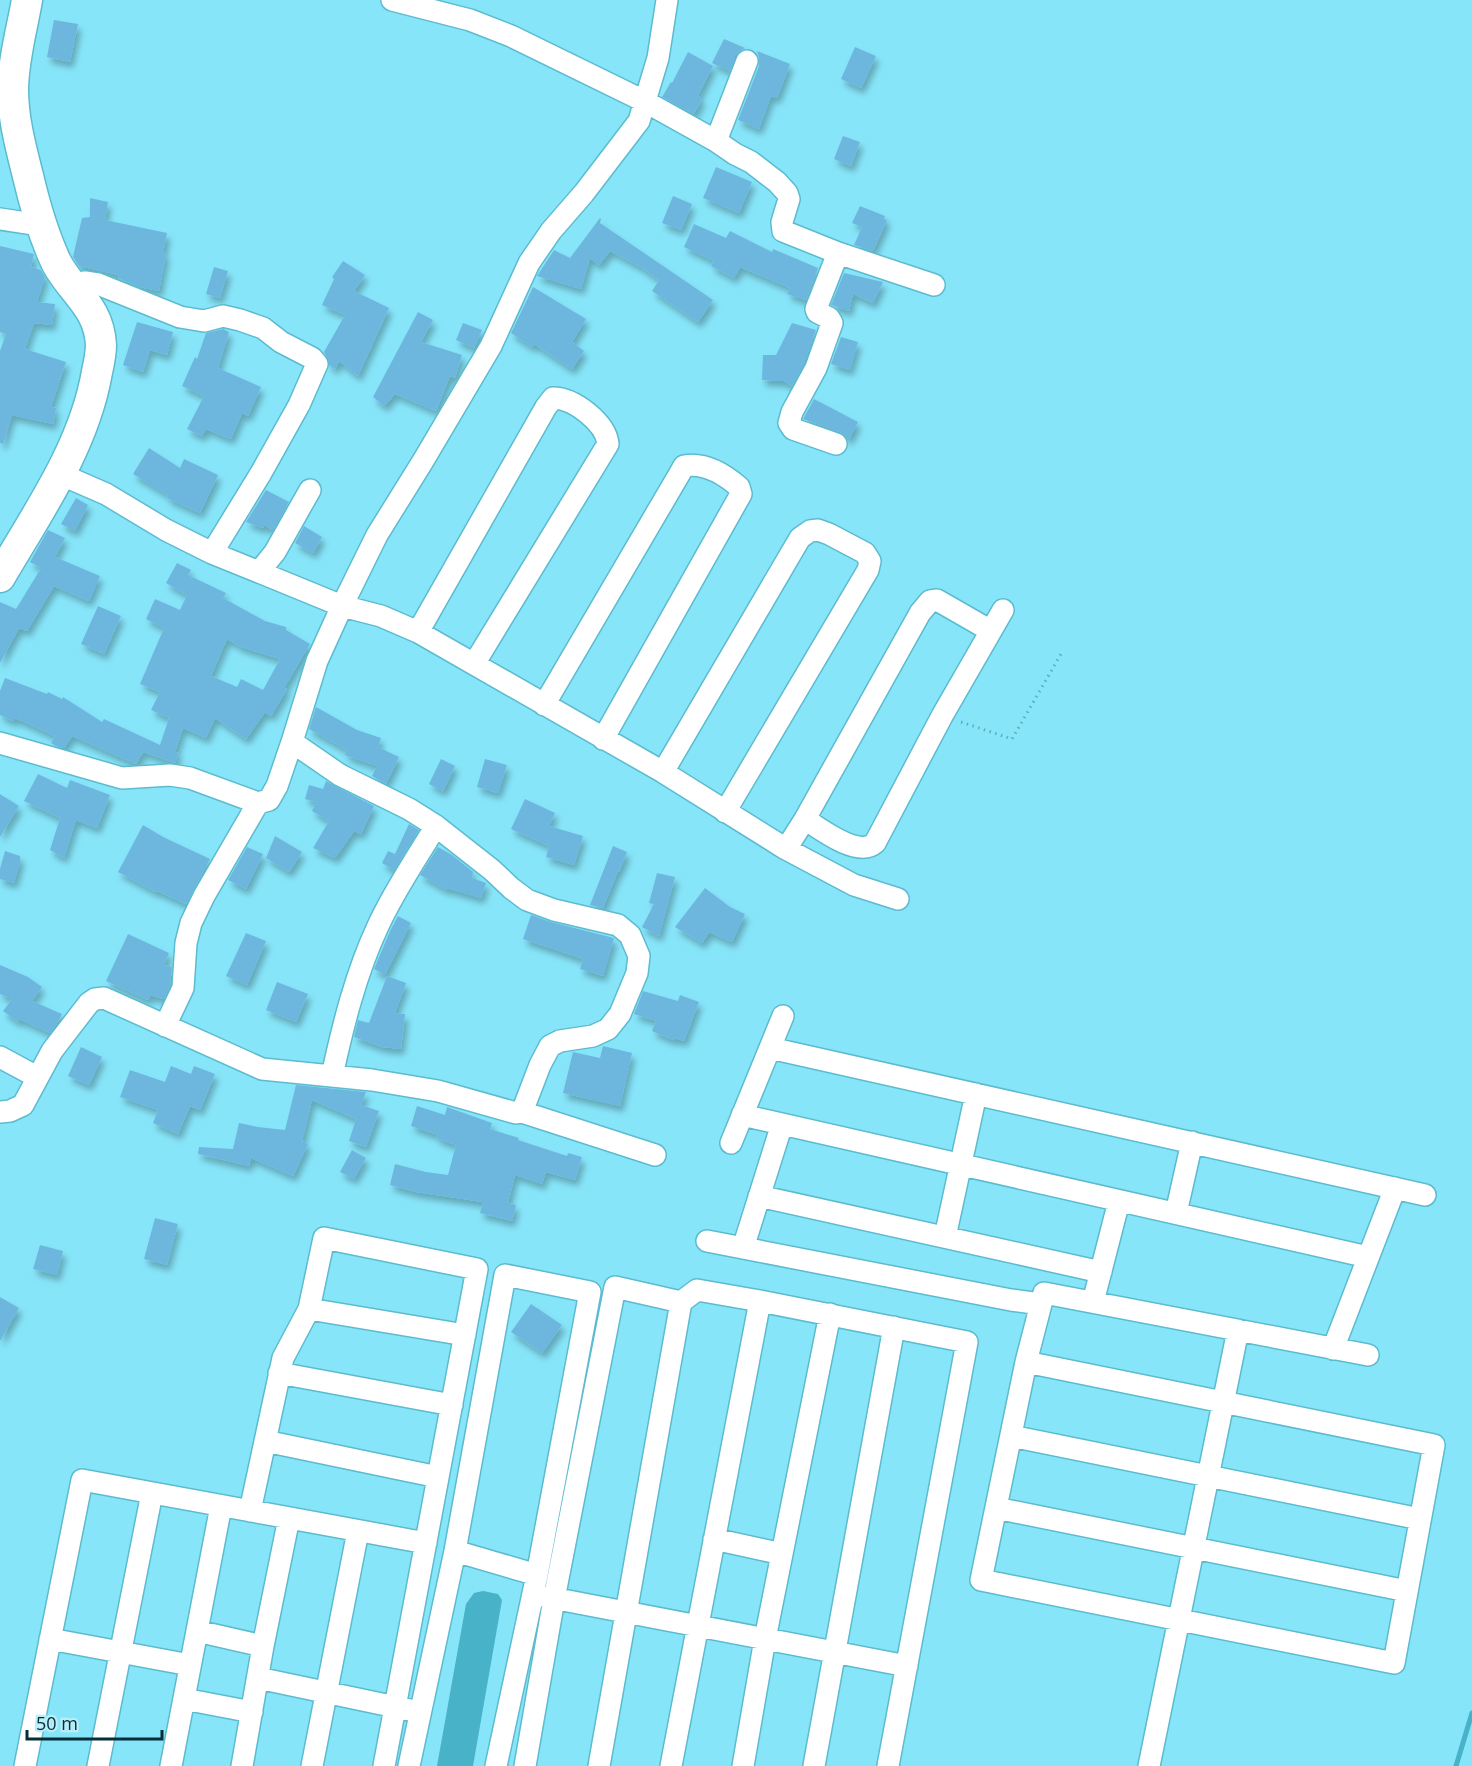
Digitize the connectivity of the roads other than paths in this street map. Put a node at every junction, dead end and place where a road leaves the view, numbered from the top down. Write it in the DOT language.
graph roads {
  1 [pos="27,0"];
  2 [pos="392,0"];
  3 [pos="667,0"];
  4 [pos="747,61"];
  5 [pos="646,102"];
  6 [pos="716,141"];
  7 [pos="0,219"];
  8 [pos="40,225"];
  9 [pos="838,253"];
  10 [pos="72,284"];
  11 [pos="934,285"];
  12 [pos="836,444"];
  13 [pos="60,474"];
  14 [pos="310,490"];
  15 [pos="212,553"];
  16 [pos="259,572"];
  17 [pos="0,577"];
  18 [pos="342,606"];
  19 [pos="1003,610"];
  20 [pos="991,631"];
  21 [pos="418,632"];
  22 [pos="474,664"];
  23 [pos="544,705"];
  24 [pos="603,738"];
  25 [pos="292,742"];
  26 [pos="0,743"];
  27 [pos="663,772"];
  28 [pos="258,803"];
  29 [pos="725,812"];
  30 [pos="805,819"];
  31 [pos="436,826"];
  32 [pos="786,849"];
  33 [pos="898,899"];
  34 [pos="783,1016"];
  35 [pos="165,1026"];
  36 [pos="770,1048"];
  37 [pos="0,1057"];
  38 [pos="332,1076"];
  39 [pos="37,1077"];
  40 [pos="976,1094"];
  41 [pos="0,1112"];
  42 [pos="522,1112"];
  43 [pos="742,1115"];
  44 [pos="782,1124"];
  45 [pos="1192,1142"];
  46 [pos="731,1143"];
  47 [pos="655,1155"];
  48 [pos="961,1164"];
  49 [pos="1395,1188"];
  50 [pos="1425,1195"];
  51 [pos="759,1196"];
  52 [pos="1119,1200"];
  53 [pos="1176,1213"];
  54 [pos="945,1238"];
  55 [pos="707,1241"];
  56 [pos="743,1248"];
  57 [pos="1368,1257"];
  58 [pos="1101,1272"];
  59 [pos="760,1300"];
  60 [pos="681,1302"];
  61 [pos="1093,1302"];
  62 [pos="1041,1304"];
  63 [pos="309,1309"];
  64 [pos="830,1314"];
  65 [pos="894,1327"];
  66 [pos="1238,1330"];
  67 [pos="465,1335"];
  68 [pos="1333,1349"];
  69 [pos="1368,1355"];
  70 [pos="1026,1362"];
  71 [pos="279,1373"];
  72 [pos="1223,1402"];
  73 [pos="452,1405"];
  74 [pos="1011,1436"];
  75 [pos="265,1441"];
  76 [pos="1208,1476"];
  77 [pos="438,1477"];
  78 [pos="152,1493"];
  79 [pos="221,1506"];
  80 [pos="996,1508"];
  81 [pos="250,1511"];
  82 [pos="289,1518"];
  83 [pos="1420,1519"];
  84 [pos="358,1530"];
  85 [pos="714,1539"];
  86 [pos="426,1543"];
  87 [pos="1194,1547"];
  88 [pos="455,1551"];
  89 [pos="782,1554"];
  90 [pos="535,1585"];
  91 [pos="1407,1590"];
  92 [pos="554,1599"];
  93 [pos="627,1613"];
  94 [pos="1179,1620"];
  95 [pos="697,1626"];
  96 [pos="197,1630"];
  97 [pos="50,1639"];
  98 [pos="765,1639"];
  99 [pos="263,1646"];
  100 [pos="121,1652"];
  101 [pos="835,1653"];
  102 [pos="190,1665"];
  103 [pos="907,1666"];
  104 [pos="258,1678"];
  105 [pos="326,1693"];
  106 [pos="184,1699"];
  107 [pos="396,1707"];
  108 [pos="252,1712"];
  109 [pos="420,1712"];
  110 [pos="25,1766"];
  111 [pos="98,1766"];
  112 [pos="171,1766"];
  113 [pos="242,1766"];
  114 [pos="312,1766"];
  115 [pos="384,1766"];
  116 [pos="409,1766"];
  117 [pos="496,1766"];
  118 [pos="525,1766"];
  119 [pos="599,1766"];
  120 [pos="671,1766"];
  121 [pos="743,1766"];
  122 [pos="814,1766"];
  123 [pos="888,1766"];
  124 [pos="1149,1766"];
  1 -- 8 [label="main road"];
  2 -- 5 [label="street"];
  3 -- 5 [label="street"];
  4 -- 6 [label="street"];
  5 -- 6 [label="street"];
  5 -- 18 [label="street"];
  6 -- 9 [label="street"];
  7 -- 8 [label="street"];
  8 -- 10 [label="main road"];
  9 -- 11 [label="street"];
  9 -- 12 [label="street"];
  10 -- 13 [label="main road"];
  10 -- 15 [label="street"];
  13 -- 15 [label="street"];
  13 -- 17 [label="main road"];
  14 -- 16 [label="street"];
  15 -- 16 [label="street"];
  16 -- 18 [label="street"];
  18 -- 21 [label="street"];
  18 -- 25 [label="street"];
  19 -- 20 [label="street"];
  20 -- 30 [label="street"];
  20 -- 30 [label="street"];
  21 -- 22 [label="street"];
  21 -- 22 [label="street"];
  22 -- 23 [label="street"];
  23 -- 24 [label="street"];
  23 -- 24 [label="street"];
  24 -- 27 [label="street"];
  25 -- 28 [label="street"];
  25 -- 31 [label="street"];
  26 -- 28 [label="street"];
  27 -- 29 [label="street"];
  27 -- 29 [label="street"];
  28 -- 35 [label="street"];
  29 -- 32 [label="street"];
  30 -- 32 [label="street"];
  31 -- 38 [label="street"];
  31 -- 42 [label="street"];
  32 -- 33 [label="street"];
  34 -- 36 [label="street"];
  35 -- 38 [label="street"];
  35 -- 39 [label="street"];
  36 -- 40 [label="street"];
  36 -- 43 [label="street"];
  37 -- 39 [label="street"];
  38 -- 42 [label="street"];
  39 -- 41 [label="street"];
  40 -- 45 [label="street"];
  40 -- 48 [label="street"];
  42 -- 47 [label="street"];
  43 -- 44 [label="street"];
  43 -- 46 [label="street"];
  44 -- 48 [label="street"];
  44 -- 51 [label="street"];
  45 -- 49 [label="street"];
  45 -- 53 [label="street"];
  48 -- 52 [label="street"];
  48 -- 54 [label="street"];
  49 -- 50 [label="street"];
  49 -- 57 [label="street"];
  51 -- 54 [label="street"];
  51 -- 56 [label="street"];
  52 -- 53 [label="street"];
  52 -- 58 [label="street"];
  53 -- 57 [label="street"];
  54 -- 58 [label="street"];
  55 -- 56 [label="street"];
  56 -- 62 [label="street"];
  57 -- 68 [label="street"];
  58 -- 61 [label="street"];
  59 -- 60 [label="street"];
  59 -- 64 [label="street"];
  59 -- 85 [label="street"];
  60 -- 92 [label="street"];
  60 -- 93 [label="street"];
  61 -- 62 [label="street"];
  61 -- 66 [label="street"];
  62 -- 70 [label="street"];
  63 -- 67 [label="street"];
  63 -- 67 [label="street"];
  63 -- 71 [label="street"];
  64 -- 65 [label="street"];
  64 -- 89 [label="street"];
  65 -- 101 [label="street"];
  65 -- 103 [label="street"];
  66 -- 68 [label="street"];
  66 -- 72 [label="street"];
  67 -- 73 [label="street"];
  68 -- 69 [label="street"];
  70 -- 72 [label="street"];
  70 -- 74 [label="street"];
  71 -- 73 [label="street"];
  71 -- 75 [label="street"];
  72 -- 76 [label="street"];
  72 -- 83 [label="street"];
  73 -- 77 [label="street"];
  74 -- 76 [label="street"];
  74 -- 80 [label="street"];
  75 -- 77 [label="street"];
  75 -- 81 [label="street"];
  76 -- 83 [label="street"];
  76 -- 87 [label="street"];
  77 -- 86 [label="street"];
  78 -- 79 [label="street"];
  78 -- 97 [label="street"];
  78 -- 100 [label="street"];
  79 -- 81 [label="street"];
  79 -- 96 [label="street"];
  80 -- 87 [label="street"];
  80 -- 94 [label="street"];
  81 -- 82 [label="street"];
  82 -- 84 [label="street"];
  82 -- 99 [label="street"];
  83 -- 91 [label="street"];
  84 -- 86 [label="street"];
  84 -- 105 [label="street"];
  85 -- 89 [label="street"];
  85 -- 95 [label="street"];
  86 -- 107 [label="street"];
  87 -- 91 [label="street"];
  87 -- 94 [label="street"];
  88 -- 90 [label="street"];
  88 -- 90 [label="street"];
  88 -- 109 [label="street"];
  89 -- 98 [label="street"];
  90 -- 92 [label="street"];
  90 -- 117 [label="street"];
  91 -- 94 [label="street"];
  92 -- 93 [label="street"];
  92 -- 118 [label="street"];
  93 -- 95 [label="street"];
  93 -- 119 [label="street"];
  94 -- 124 [label="street"];
  95 -- 98 [label="street"];
  95 -- 120 [label="street"];
  96 -- 99 [label="street"];
  96 -- 102 [label="street"];
  97 -- 100 [label="street"];
  97 -- 110 [label="street"];
  98 -- 101 [label="street"];
  98 -- 121 [label="street"];
  99 -- 104 [label="street"];
  100 -- 102 [label="street"];
  100 -- 111 [label="street"];
  101 -- 103 [label="street"];
  101 -- 122 [label="street"];
  102 -- 106 [label="street"];
  103 -- 123 [label="street"];
  104 -- 105 [label="street"];
  104 -- 108 [label="street"];
  105 -- 107 [label="street"];
  105 -- 114 [label="street"];
  106 -- 108 [label="street"];
  106 -- 112 [label="street"];
  107 -- 109 [label="street"];
  107 -- 115 [label="street"];
  108 -- 113 [label="street"];
  109 -- 116 [label="street"];
}
